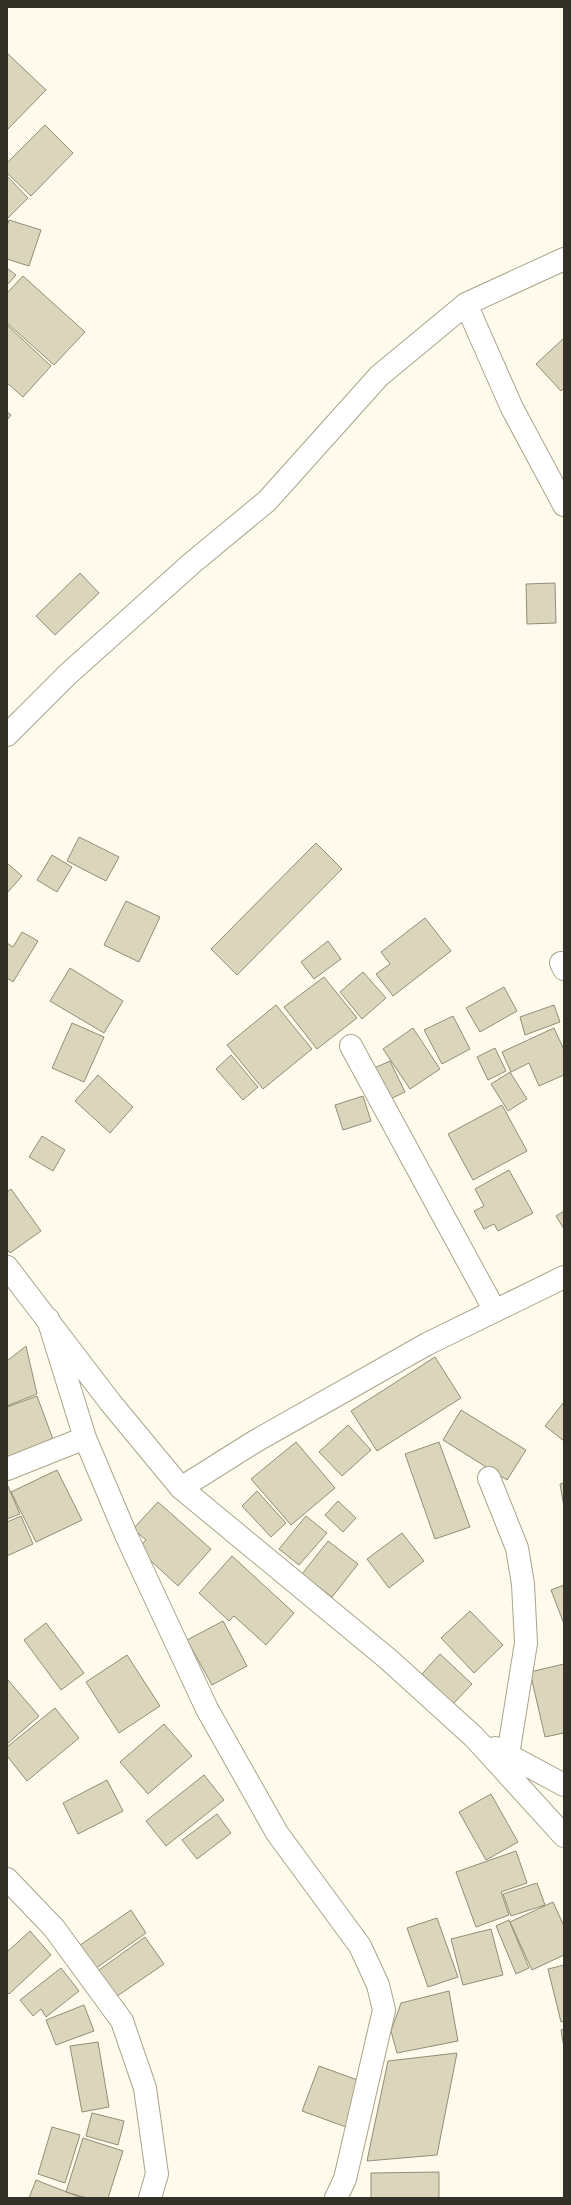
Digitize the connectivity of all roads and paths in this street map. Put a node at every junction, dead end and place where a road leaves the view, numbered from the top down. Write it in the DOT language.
graph roads {
  1 [pos="564,259"];
  2 [pos="466,304"];
  3 [pos="564,505"];
  4 [pos="7,735"];
  5 [pos="351,1046"];
  6 [pos="7,1267"];
  7 [pos="564,1277"];
  8 [pos="495,1310"];
  9 [pos="48,1319"];
  10 [pos="85,1438"];
  11 [pos="7,1469"];
  12 [pos="489,1478"];
  13 [pos="182,1488"];
  14 [pos="474,1737"];
  15 [pos="508,1754"];
  16 [pos="562,1779"];
  17 [pos="564,1836"];
  18 [pos="7,1879"];
  19 [pos="150,2198"];
  20 [pos="336,2198"];
  1 -- 2 [label="street"];
  2 -- 3 [label="street"];
  2 -- 4 [label="street"];
  5 -- 8 [label="street"];
  6 -- 9 [label="street"];
  7 -- 8 [label="street"];
  8 -- 13 [label="street"];
  9 -- 10 [label="street"];
  9 -- 13 [label="street"];
  10 -- 11 [label="street"];
  10 -- 20 [label="street"];
  12 -- 15 [label="street"];
  13 -- 14 [label="street"];
  14 -- 15 [label="street"];
  14 -- 17 [label="street"];
  15 -- 16 [label="street"];
  18 -- 19 [label="street"];
}
